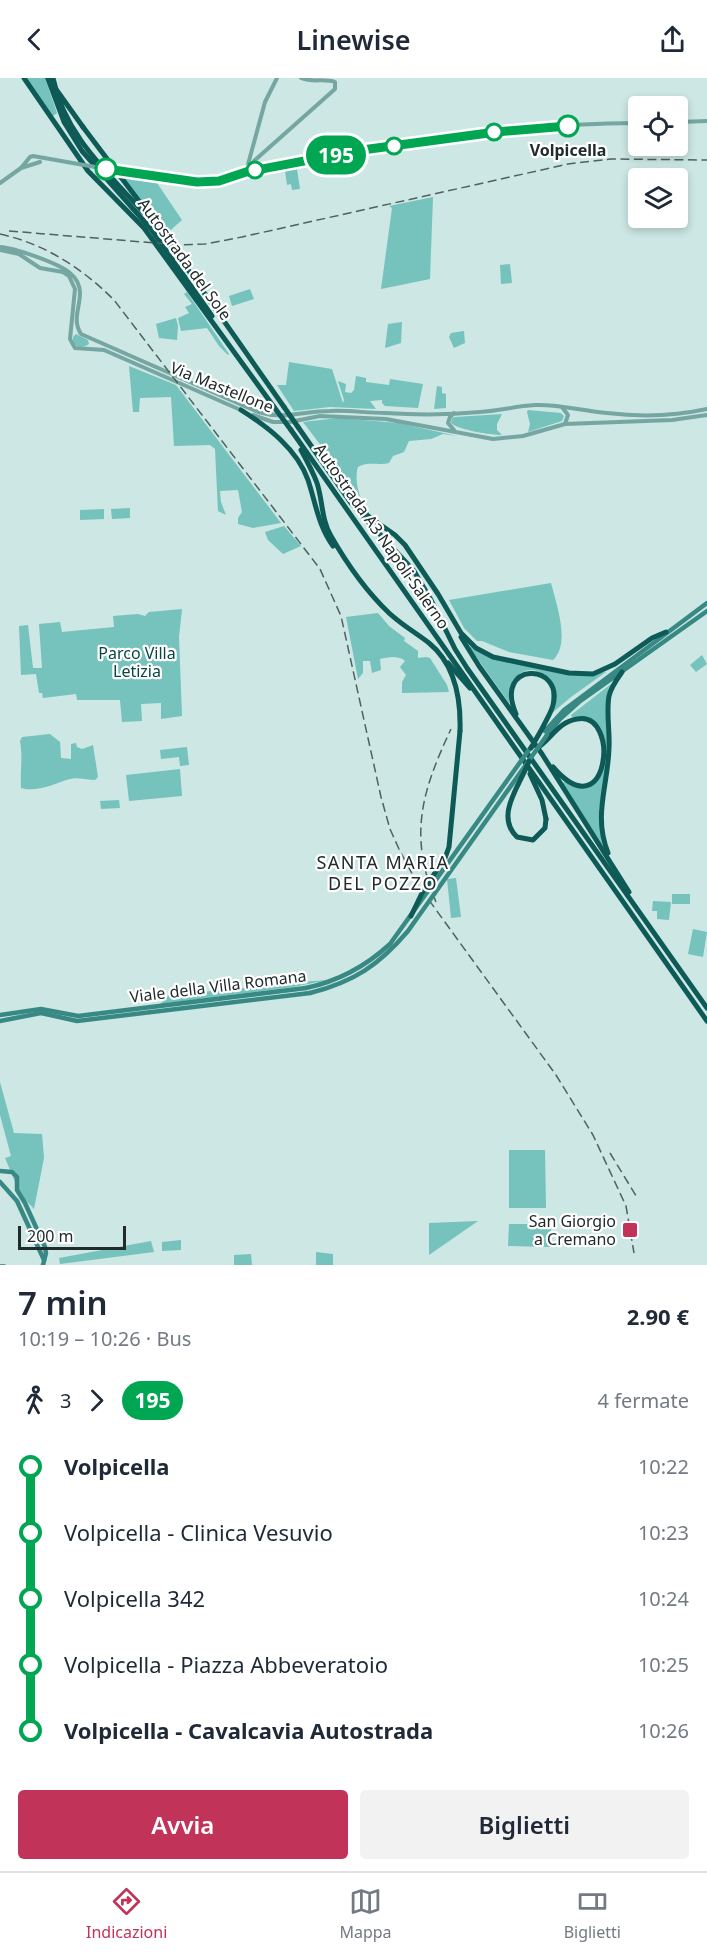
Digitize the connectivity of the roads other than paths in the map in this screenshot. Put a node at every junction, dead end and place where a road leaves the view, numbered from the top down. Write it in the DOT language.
graph roads {
  1 [pos="22,78"];
  2 [pos="49,78"];
  3 [pos="277,78"];
  4 [pos="301,78"];
  5 [pos="705,121"];
  6 [pos="688,122"];
  7 [pos="628,123"];
  8 [pos="39,159"];
  9 [pos="28,160"];
  10 [pos="34,165"];
  11 [pos="21,168"];
  12 [pos="246,172"];
  13 [pos="0,183"];
  14 [pos="165,239"];
  15 [pos="0,248"];
  16 [pos="41,259"];
  17 [pos="37,267"];
  18 [pos="81,334"];
  19 [pos="224,336"];
  20 [pos="70,337"];
  21 [pos="89,338"];
  22 [pos="91,348"];
  23 [pos="561,406"];
  24 [pos="707,409"];
  25 [pos="241,410"];
  26 [pos="455,413"];
  27 [pos="707,415"];
  28 [pos="386,416"];
  29 [pos="565,424"];
  30 [pos="291,430"];
  31 [pos="456,431"];
  32 [pos="322,462"];
  33 [pos="320,518"];
  34 [pos="707,603"];
  35 [pos="448,611"];
  36 [pos="707,611"];
  37 [pos="666,632"];
  38 [pos="435,649"];
  39 [pos="622,672"];
  40 [pos="492,716"];
  41 [pos="520,724"];
  42 [pos="546,732"];
  43 [pos="539,747"];
  44 [pos="531,748"];
  45 [pos="542,754"];
  46 [pos="527,761"];
  47 [pos="615,868"];
  48 [pos="640,914"];
  49 [pos="411,916"];
  50 [pos="707,1008"];
  51 [pos="21,1014"];
  52 [pos="0,1015"];
  53 [pos="707,1020"];
  54 [pos="0,1021"];
  55 [pos="2,1172"];
  56 [pos="17,1183"];
  57 [pos="2,1184"];
  58 [pos="44,1262"];
  1 -- 19 [label="highway, Autostrada A3 Napoli-Salerno"];
  2 -- 14 [label="highway, Autostrada A3 Napoli-Salerno, bridge"];
  2 -- 14 [label="highway, Autostrada del Sole"];
  2 -- 19 [label="highway, Autostrada del Sole"];
  3 -- 12 [label="street"];
  4 -- 12 [label="street"];
  5 -- 6 [label="street"];
  7 -- 12 [label="street"];
  8 -- 9 [label="street"];
  8 -- 10 [label="street"];
  8 -- 12 [label="street, bridge"];
  9 -- 10 [label="street"];
  9 -- 11 [label="street"];
  10 -- 11 [label="street"];
  11 -- 13 [label="street"];
  14 -- 32 [label="highway, Autostrada A3 Napoli-Salerno, bridge"];
  15 -- 16 [label="street"];
  15 -- 17 [label="street"];
  16 -- 17 [label="street"];
  16 -- 18 [label="street"];
  17 -- 20 [label="street"];
  18 -- 20 [label="street"];
  18 -- 21 [label="street"];
  19 -- 30 [label="highway, Autostrada A3 Napoli-Salerno, bridge"];
  20 -- 22 [label="street"];
  21 -- 22 [label="street"];
  21 -- 28 [label="street, Via Mastellone"];
  22 -- 25 [label="street, Via Mastellone"];
  23 -- 24 [label="street, Via Mastellone"];
  23 -- 26 [label="street, Via Mastellone"];
  23 -- 29 [label="street"];
  25 -- 28 [label="street, Via Mastellone"];
  25 -- 33 [label="highway"];
  26 -- 28 [label="street, Via Mastellone"];
  26 -- 31 [label="street"];
  27 -- 29 [label="street, Via Mastellone"];
  28 -- 31 [label="street, Via Mastellone"];
  29 -- 31 [label="street, Via Mastellone"];
  30 -- 33 [label="highway"];
  30 -- 40 [label="highway, Autostrada A3 Napoli-Salerno"];
  32 -- 35 [label="highway"];
  32 -- 48 [label="highway, Autostrada A3 Napoli-Salerno"];
  33 -- 38 [label="highway"];
  34 -- 37 [label="main road"];
  35 -- 37 [label="highway"];
  35 -- 41 [label="highway"];
  36 -- 39 [label="main road"];
  37 -- 42 [label="main road"];
  38 -- 40 [label="highway"];
  38 -- 49 [label="highway, bridge"];
  39 -- 42 [label="main road"];
  39 -- 47 [label="highway"];
  40 -- 46 [label="highway, Autostrada A3 Napoli-Salerno"];
  41 -- 42 [label="highway"];
  41 -- 45 [label="highway"];
  42 -- 43 [label="highway, bridge"];
  42 -- 44 [label="highway, bridge"];
  42 -- 45 [label="highway"];
  43 -- 46 [label="main road, Viale della Villa Romana, bridge"];
  44 -- 49 [label="main road, Viale della Villa Romana, bridge"];
  45 -- 47 [label="highway"];
  46 -- 46 [label="highway, bridge"];
  46 -- 51 [label="main road, Viale della Villa Romana, bridge"];
  46 -- 53 [label="highway, Autostrada A3 Napoli-Salerno"];
  47 -- 48 [label="highway"];
  48 -- 50 [label="highway, Autostrada A3 Napoli-Salerno"];
  49 -- 51 [label="main road, Viale della Villa Romana, bridge"];
  51 -- 52 [label="main road, Viale della Villa Romana"];
  51 -- 54 [label="main road, Viale della Villa Romana"];
  55 -- 56 [label="main road"];
  55 -- 57 [label="main road"];
  56 -- 57 [label="main road"];
  56 -- 58 [label="main road"];
  57 -- 58 [label="main road"];
}
